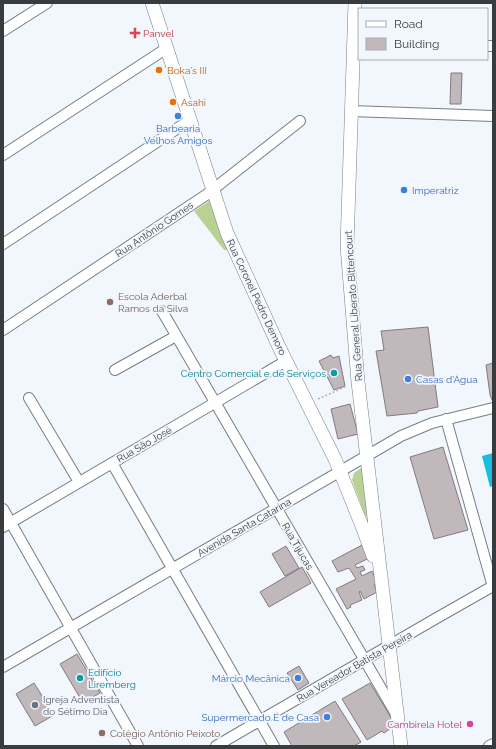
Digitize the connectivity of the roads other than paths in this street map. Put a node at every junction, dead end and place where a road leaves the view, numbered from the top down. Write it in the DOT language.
graph roads {
  1 [pos="47,3"];
  2 [pos="152,3"];
  3 [pos="356,3"];
  4 [pos="3,32"];
  5 [pos="357,41"];
  6 [pos="167,48"];
  7 [pos="352,112"];
  8 [pos="493,116"];
  9 [pos="190,120"];
  10 [pos="300,121"];
  11 [pos="3,155"];
  12 [pos="213,190"];
  13 [pos="3,244"];
  14 [pos="162,311"];
  15 [pos="3,330"];
  16 [pos="176,336"];
  17 [pos="286,361"];
  18 [pos="115,370"];
  19 [pos="29,398"];
  20 [pos="215,403"];
  21 [pos="493,408"];
  22 [pos="446,419"];
  23 [pos="368,455"];
  24 [pos="112,463"];
  25 [pos="340,471"];
  26 [pos="79,482"];
  27 [pos="276,508"];
  28 [pos="3,509"];
  29 [pos="7,524"];
  30 [pos="172,569"];
  31 [pos="382,583"];
  32 [pos="493,586"];
  33 [pos="71,628"];
  34 [pos="389,645"];
  35 [pos="364,660"];
  36 [pos="3,667"];
  37 [pos="398,718"];
  38 [pos="260,721"];
  39 [pos="493,744"];
  40 [pos="138,746"];
  41 [pos="216,746"];
  42 [pos="274,746"];
  43 [pos="401,746"];
  44 [pos="489,746"];
  1 -- 4 [label="street"];
  2 -- 6 [label="main road, Rua Coronel Pedro Demoro"];
  3 -- 5 [label="main road, Rua General Liberato Bittencourt"];
  5 -- 7 [label="main road, Rua General Liberato Bittencourt"];
  6 -- 9 [label="main road, Rua Coronel Pedro Demoro"];
  6 -- 11 [label="street"];
  7 -- 8 [label="street"];
  7 -- 23 [label="main road, Rua General Liberato Bittencourt"];
  9 -- 12 [label="main road, Rua Coronel Pedro Demoro"];
  9 -- 13 [label="street"];
  10 -- 12 [label="street, Rua Antônio Gomes"];
  12 -- 15 [label="street, Rua Antônio Gomes"];
  12 -- 17 [label="main road, Rua Coronel Pedro Demoro"];
  14 -- 16 [label="street, Rua Tijucas"];
  16 -- 18 [label="street"];
  16 -- 20 [label="street, Rua Tijucas"];
  17 -- 20 [label="street, Rua São José"];
  17 -- 25 [label="main road, Rua Coronel Pedro Demoro"];
  19 -- 26 [label="street"];
  20 -- 24 [label="street, Rua São José"];
  20 -- 27 [label="street, Rua Tijucas"];
  21 -- 22 [label="street, Avenida Santa Catarina"];
  22 -- 23 [label="street, Avenida Santa Catarina"];
  22 -- 32 [label="street"];
  23 -- 25 [label="street, Avenida Santa Catarina"];
  23 -- 31 [label="main road, Rua General Liberato Bittencourt"];
  24 -- 26 [label="street, Rua São José"];
  24 -- 30 [label="street"];
  25 -- 27 [label="street, Avenida Santa Catarina"];
  25 -- 31 [label="main road, Rua Coronel Pedro Demoro"];
  26 -- 29 [label="street, Rua São José"];
  27 -- 30 [label="street, Avenida Santa Catarina"];
  27 -- 35 [label="street, Rua Tijucas"];
  28 -- 29 [label="street"];
  29 -- 33 [label="street"];
  30 -- 33 [label="street, Avenida Santa Catarina"];
  30 -- 38 [label="street"];
  31 -- 34 [label="main road"];
  32 -- 34 [label="street, Rua Vereador Batista Pereira"];
  33 -- 36 [label="street, Avenida Santa Catarina"];
  33 -- 40 [label="street"];
  34 -- 35 [label="street, Rua Vereador Batista Pereira"];
  34 -- 37 [label="main road"];
  35 -- 37 [label="street, Rua Tijucas"];
  35 -- 38 [label="street, Rua Vereador Batista Pereira"];
  37 -- 43 [label="main road"];
  38 -- 41 [label="street, Rua Vereador Batista Pereira"];
  38 -- 42 [label="street"];
  39 -- 44 [label="street"];
}
